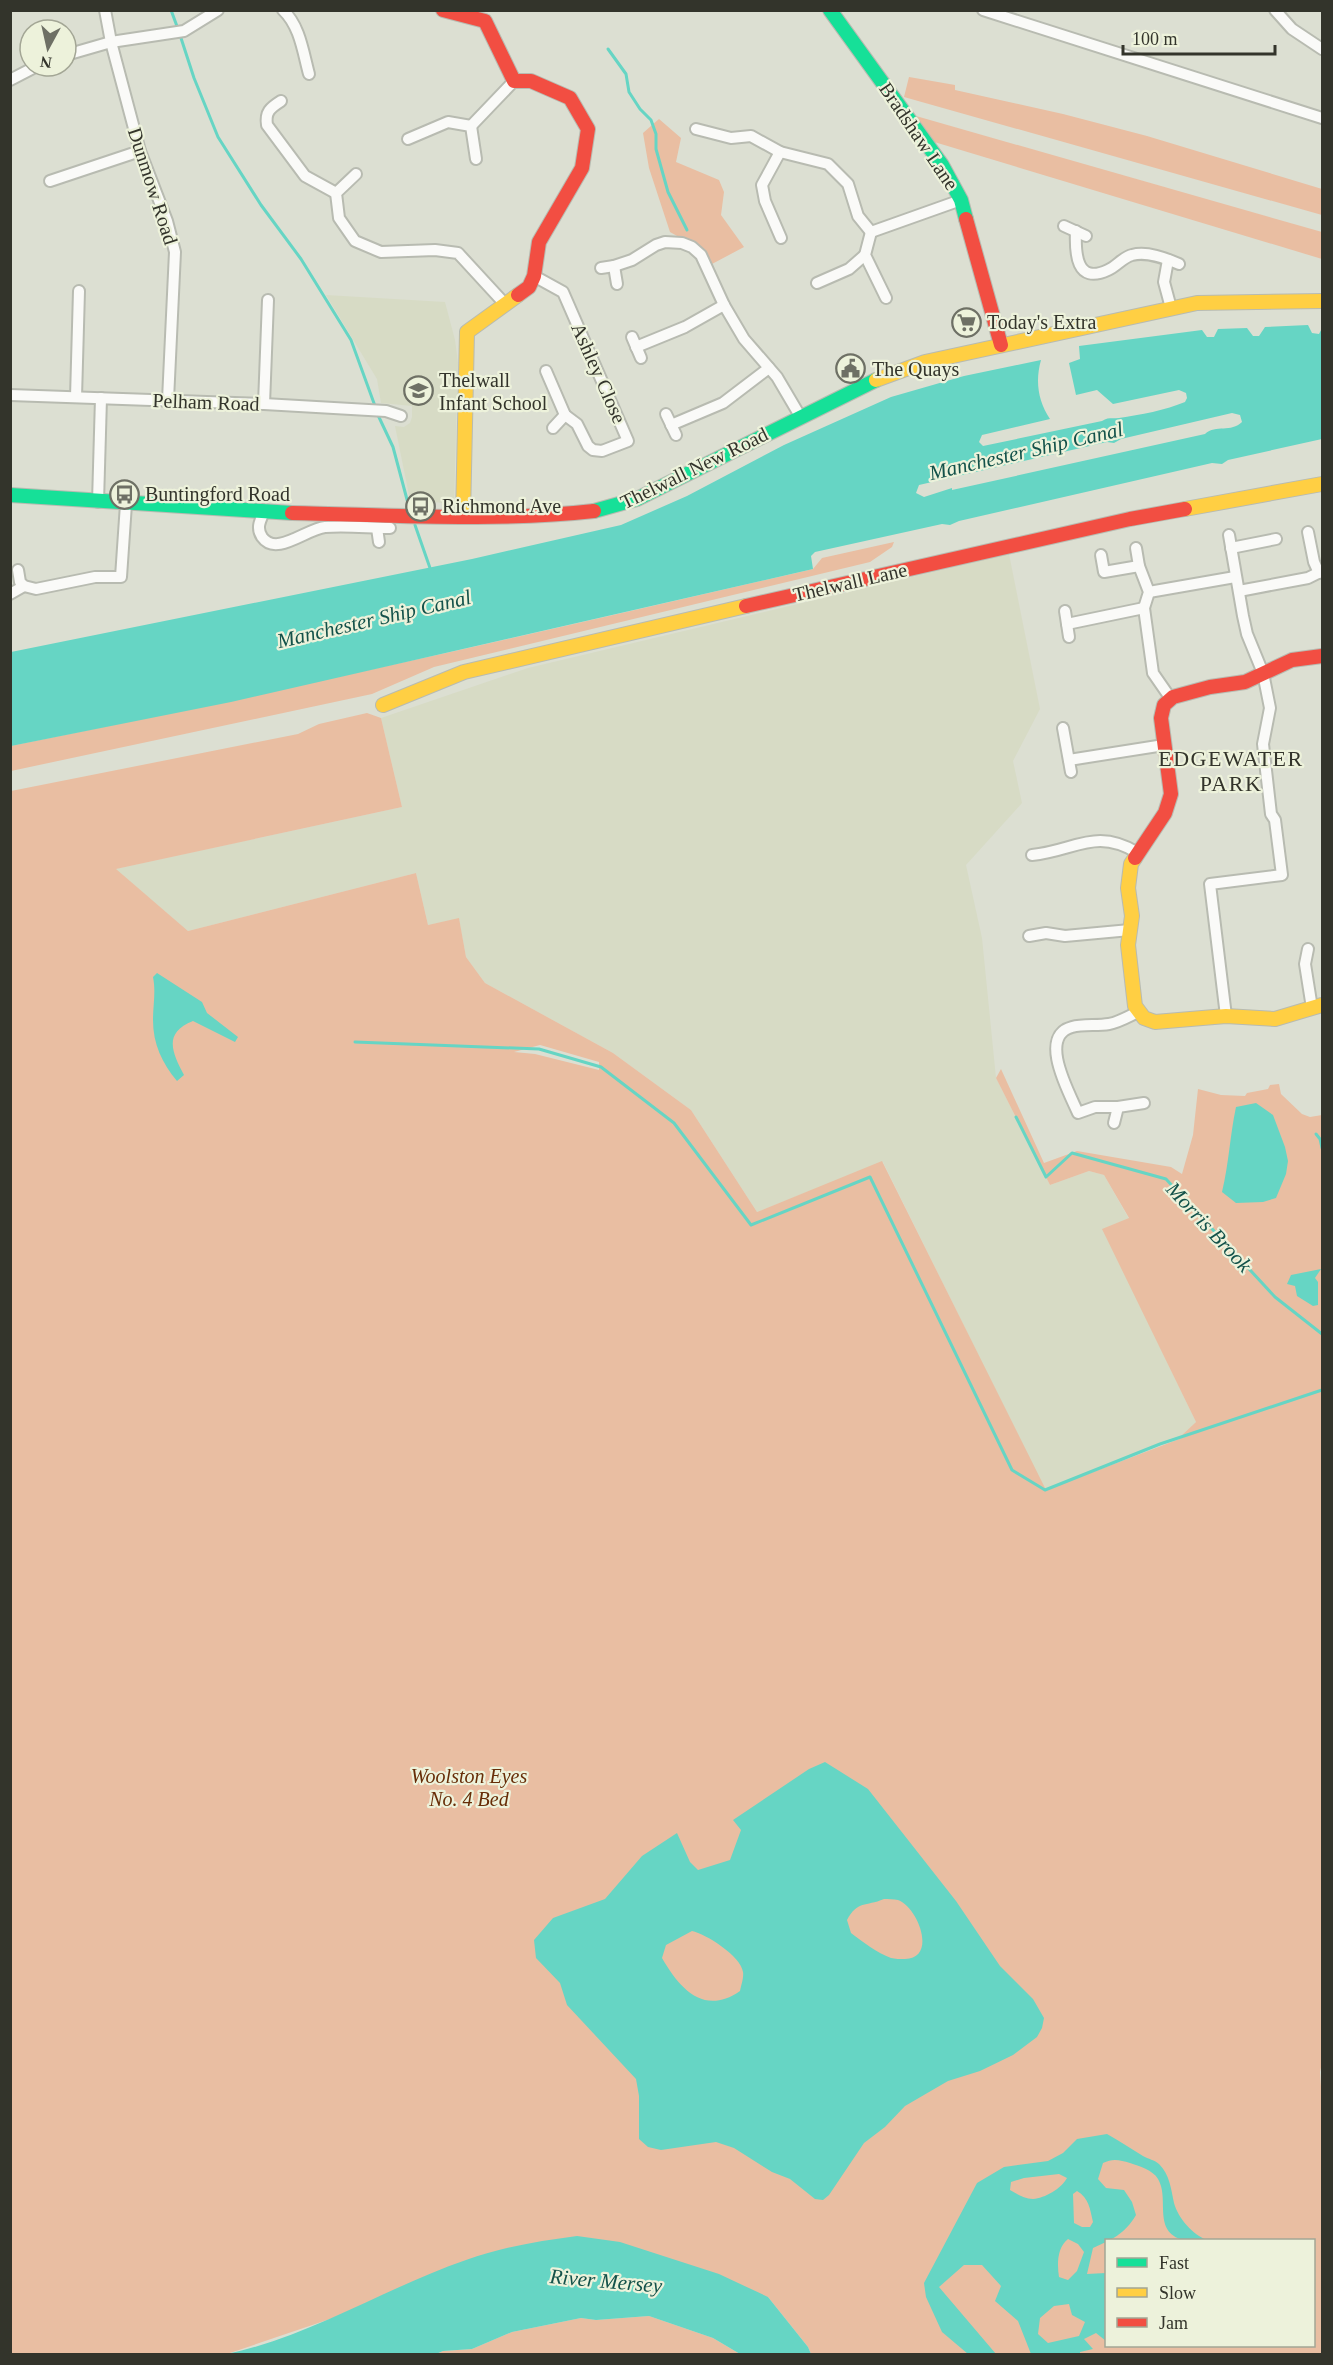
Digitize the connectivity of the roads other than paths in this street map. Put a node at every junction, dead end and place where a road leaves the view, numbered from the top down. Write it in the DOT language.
graph roads {
  1 [pos="105,10"];
  2 [pos="218,10"];
  3 [pos="283,10"];
  4 [pos="443,10"];
  5 [pos="830,10"];
  6 [pos="983,10"];
  7 [pos="1275,10"];
  8 [pos="111,42"];
  9 [pos="1323,49"];
  10 [pos="78,52"];
  11 [pos="309,74"];
  12 [pos="514,81"];
  13 [pos="281,101"];
  14 [pos="1323,118"];
  15 [pos="471,126"];
  16 [pos="696,129"];
  17 [pos="408,139"];
  18 [pos="140,151"];
  19 [pos="780,152"];
  20 [pos="476,159"];
  21 [pos="356,174"];
  22 [pos="50,181"];
  23 [pos="336,194"];
  24 [pos="962,200"];
  25 [pos="1064,226"];
  26 [pos="871,232"];
  27 [pos="781,238"];
  28 [pos="865,255"];
  29 [pos="614,266"];
  30 [pos="601,268"];
  31 [pos="534,276"];
  32 [pos="817,283"];
  33 [pos="617,284"];
  34 [pos="79,291"];
  35 [pos="886,298"];
  36 [pos="268,300"];
  37 [pos="1323,301"];
  38 [pos="504,303"];
  39 [pos="724,305"];
  40 [pos="1171,308"];
  41 [pos="1001,345"];
  42 [pos="640,358"];
  43 [pos="769,369"];
  44 [pos="546,370"];
  45 [pos="10,394"];
  46 [pos="76,397"];
  47 [pos="101,398"];
  48 [pos="168,400"];
  49 [pos="264,404"];
  50 [pos="666,414"];
  51 [pos="565,415"];
  52 [pos="401,416"];
  53 [pos="800,416"];
  54 [pos="553,428"];
  55 [pos="1323,484"];
  56 [pos="10,495"];
  57 [pos="98,502"];
  58 [pos="126,504"];
  59 [pos="264,512"];
  60 [pos="463,517"];
  61 [pos="377,528"];
  62 [pos="390,528"];
  63 [pos="1308,532"];
  64 [pos="1229,535"];
  65 [pos="1276,539"];
  66 [pos="379,542"];
  67 [pos="1136,548"];
  68 [pos="1231,548"];
  69 [pos="1101,555"];
  70 [pos="1138,566"];
  71 [pos="18,570"];
  72 [pos="1321,572"];
  73 [pos="121,577"];
  74 [pos="1236,577"];
  75 [pos="24,586"];
  76 [pos="120,590"];
  77 [pos="1239,591"];
  78 [pos="1149,592"];
  79 [pos="10,594"];
  80 [pos="1144,608"];
  81 [pos="1065,611"];
  82 [pos="1067,624"];
  83 [pos="1069,637"];
  84 [pos="1323,656"];
  85 [pos="1263,673"];
  86 [pos="1171,699"];
  87 [pos="383,705"];
  88 [pos="1063,728"];
  89 [pos="1164,745"];
  90 [pos="1069,760"];
  91 [pos="1071,772"];
  92 [pos="1138,853"];
  93 [pos="1032,855"];
  94 [pos="1130,930"];
  95 [pos="1029,936"];
  96 [pos="1308,949"];
  97 [pos="1317,1006"];
  98 [pos="1138,1012"];
  99 [pos="1226,1016"];
  100 [pos="1144,1103"];
  101 [pos="1118,1107"];
  102 [pos="1114,1123"];
  1 -- 8 [label="street, Dunmow Road"];
  2 -- 8 [label="street"];
  3 -- 11 [label="street"];
  4 -- 12 [label="street"];
  5 -- 24 [label="street, Bradshaw Lane"];
  6 -- 14 [label="street"];
  7 -- 9 [label="street"];
  8 -- 10 [label="street"];
  8 -- 18 [label="street, Dunmow Road"];
  12 -- 15 [label="street"];
  12 -- 31 [label="street"];
  13 -- 23 [label="street"];
  15 -- 17 [label="street"];
  15 -- 20 [label="street"];
  16 -- 19 [label="street"];
  18 -- 22 [label="street"];
  18 -- 48 [label="street, Dunmow Road"];
  19 -- 26 [label="street"];
  19 -- 27 [label="street"];
  21 -- 23 [label="street"];
  23 -- 38 [label="street"];
  24 -- 26 [label="street"];
  24 -- 41 [label="street, Bradshaw Lane"];
  25 -- 40 [label="street"];
  26 -- 28 [label="street"];
  28 -- 32 [label="street"];
  28 -- 35 [label="street"];
  29 -- 30 [label="street"];
  29 -- 33 [label="street"];
  29 -- 39 [label="street"];
  31 -- 38 [label="street"];
  31 -- 51 [label="street, Ashley Close"];
  34 -- 46 [label="street"];
  36 -- 49 [label="street"];
  37 -- 40 [label="street, Thelwall New Road"];
  38 -- 60 [label="street"];
  39 -- 42 [label="street"];
  39 -- 43 [label="street"];
  40 -- 41 [label="street, Thelwall New Road"];
  41 -- 53 [label="street, Thelwall New Road"];
  43 -- 50 [label="street"];
  43 -- 53 [label="street"];
  44 -- 51 [label="street, Ashley Close"];
  45 -- 46 [label="street, Pelham Road"];
  46 -- 47 [label="street, Pelham Road"];
  47 -- 48 [label="street, Pelham Road"];
  47 -- 57 [label="street"];
  48 -- 49 [label="street, Pelham Road"];
  49 -- 52 [label="street, Pelham Road"];
  51 -- 54 [label="street"];
  53 -- 60 [label="street, Thelwall New Road"];
  55 -- 87 [label="street, Thelwall Lane"];
  56 -- 57 [label="street, Thelwall New Road"];
  57 -- 58 [label="street, Thelwall New Road"];
  58 -- 59 [label="street, Thelwall New Road"];
  58 -- 73 [label="street"];
  59 -- 60 [label="street, Thelwall New Road"];
  59 -- 61 [label="street"];
  61 -- 62 [label="street"];
  61 -- 66 [label="street"];
  63 -- 72 [label="street"];
  64 -- 68 [label="street"];
  65 -- 68 [label="street"];
  67 -- 70 [label="street"];
  68 -- 74 [label="street"];
  69 -- 70 [label="street"];
  70 -- 78 [label="street"];
  71 -- 75 [label="street"];
  72 -- 77 [label="street"];
  73 -- 75 [label="street"];
  73 -- 76 [label="street"];
  74 -- 77 [label="street"];
  74 -- 78 [label="street"];
  75 -- 79 [label="street"];
  77 -- 85 [label="street"];
  78 -- 80 [label="street"];
  80 -- 82 [label="street"];
  80 -- 86 [label="street"];
  81 -- 82 [label="street"];
  82 -- 83 [label="street"];
  84 -- 85 [label="street"];
  85 -- 86 [label="street"];
  85 -- 99 [label="street"];
  86 -- 89 [label="street"];
  88 -- 90 [label="street"];
  89 -- 90 [label="street"];
  89 -- 92 [label="street"];
  90 -- 91 [label="street"];
  92 -- 93 [label="street"];
  92 -- 94 [label="street"];
  94 -- 95 [label="street"];
  94 -- 98 [label="street"];
  96 -- 97 [label="street"];
  97 -- 99 [label="street"];
  98 -- 99 [label="street"];
  98 -- 101 [label="street"];
  100 -- 101 [label="street"];
  101 -- 102 [label="street"];
}
